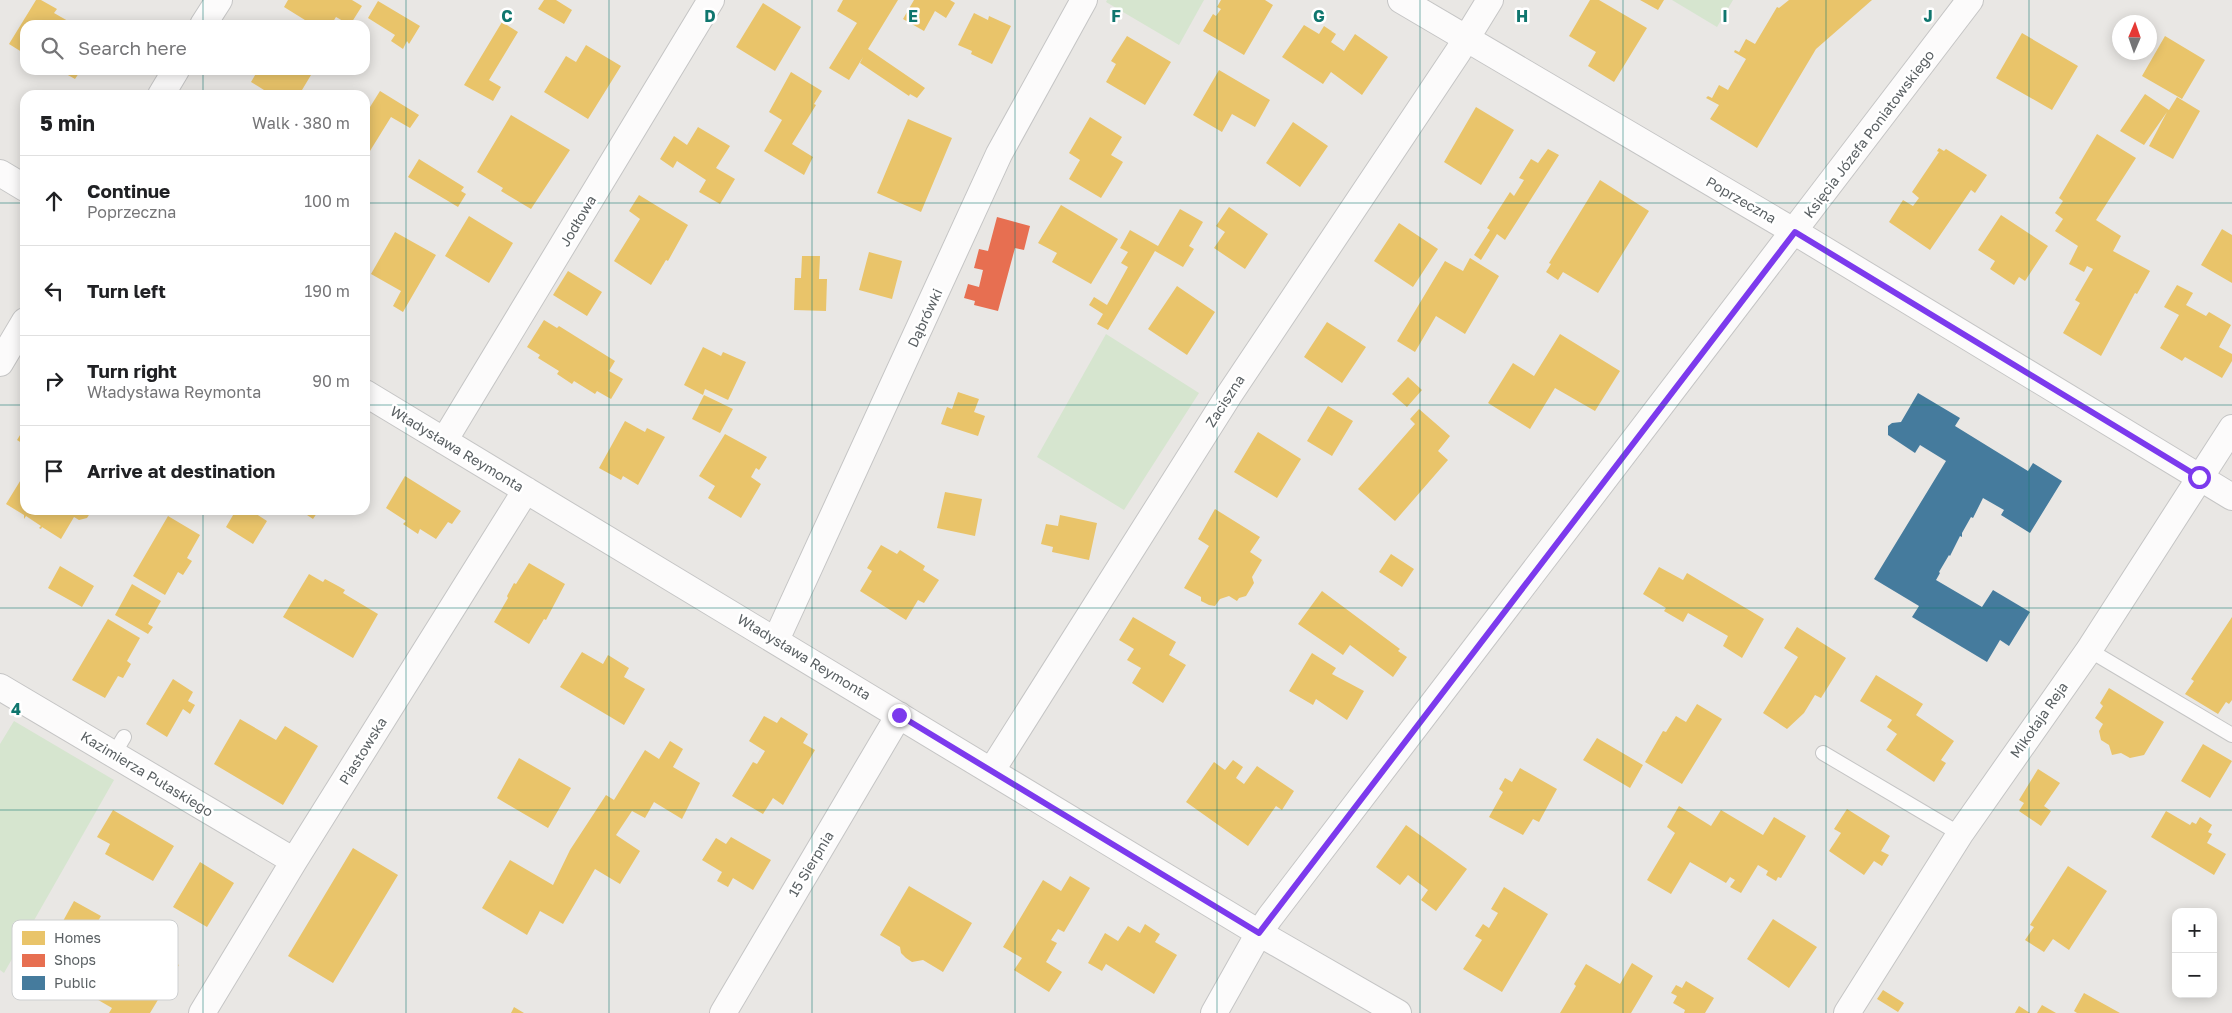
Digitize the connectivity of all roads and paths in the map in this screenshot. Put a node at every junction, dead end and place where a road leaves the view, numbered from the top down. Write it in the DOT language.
graph roads {
  1 [pos="219,0"];
  2 [pos="711,0"];
  3 [pos="1084,0"];
  4 [pos="1401,0"];
  5 [pos="1490,0"];
  6 [pos="1970,0"];
  7 [pos="206,20"];
  8 [pos="1467,39"];
  9 [pos="173,75"];
  10 [pos="164,90"];
  11 [pos="0,173"];
  12 [pos="20,185"];
  13 [pos="1795,232"];
  14 [pos="20,329"];
  15 [pos="0,363"];
  16 [pos="370,396"];
  17 [pos="2232,428"];
  18 [pos="444,441"];
  19 [pos="2199,477"];
  20 [pos="526,490"];
  21 [pos="2232,497"];
  22 [pos="776,640"];
  23 [pos="2089,650"];
  24 [pos="0,687"];
  25 [pos="899,715"];
  26 [pos="2232,735"];
  27 [pos="1823,753"];
  28 [pos="992,770"];
  29 [pos="1960,834"];
  30 [pos="294,861"];
  31 [pos="1259,933"];
  32 [pos="202,1013"];
  33 [pos="722,1013"];
  34 [pos="1214,1013"];
  35 [pos="1398,1013"];
  36 [pos="1847,1013"];
  1 -- 7 [label="street"];
  2 -- 18 [label="street, Jodłowa"];
  3 -- 22 [label="street, Dąbrówki"];
  4 -- 8 [label="street, Poprzeczna"];
  5 -- 8 [label="street, Zaciszna"];
  6 -- 13 [label="street, Księcia Józefa Poniatowskiego"];
  8 -- 13 [label="street, Poprzeczna"];
  8 -- 28 [label="street, Zaciszna"];
  9 -- 10 [label="street"];
  11 -- 12 [label="street"];
  13 -- 19 [label="street, Poprzeczna"];
  13 -- 31 [label="street, Księcia Józefa Poniatowskiego"];
  14 -- 15 [label="street"];
  16 -- 18 [label="street, Władysława Reymonta"];
  17 -- 19 [label="street, Mikołaja Reja"];
  18 -- 20 [label="street, Władysława Reymonta"];
  19 -- 21 [label="street, Poprzeczna"];
  19 -- 23 [label="street, Mikołaja Reja"];
  20 -- 22 [label="street, Władysława Reymonta"];
  20 -- 30 [label="street, Piastowska"];
  22 -- 25 [label="street, Władysława Reymonta"];
  23 -- 26 [label="lane"];
  23 -- 29 [label="street, Mikołaja Reja"];
  24 -- 30 [label="street, Kazimierza Pułaskiego"];
  25 -- 28 [label="street, Władysława Reymonta"];
  25 -- 33 [label="street, 15 Sierpnia"];
  27 -- 29 [label="lane"];
  28 -- 31 [label="street, Władysława Reymonta"];
  29 -- 36 [label="street, Mikołaja Reja"];
  30 -- 32 [label="street, Piastowska"];
  31 -- 34 [label="street, Księcia Józefa Poniatowskiego"];
  31 -- 35 [label="street, Władysława Reymonta"];
}
